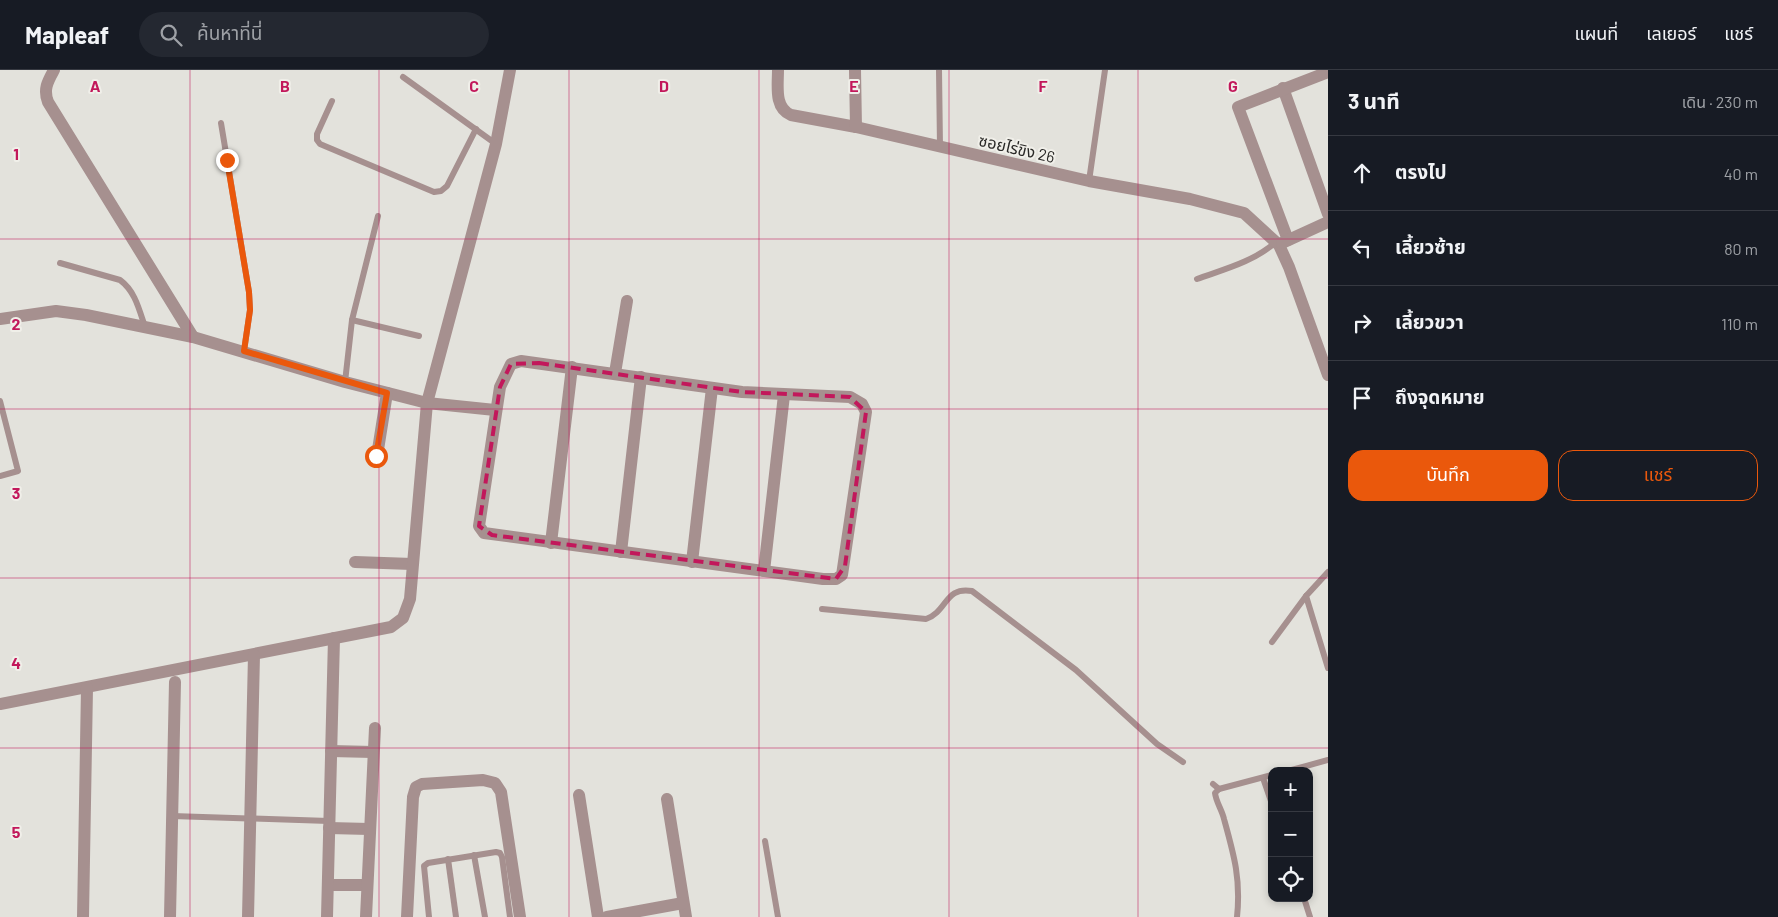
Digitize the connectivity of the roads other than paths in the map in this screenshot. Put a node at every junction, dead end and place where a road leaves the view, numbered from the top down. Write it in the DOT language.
graph roads {
  1 [pos="54,70"];
  2 [pos="510,70"];
  3 [pos="778,70"];
  4 [pos="855,70"];
  5 [pos="939,70"];
  6 [pos="1105,70"];
  7 [pos="1321,73"];
  8 [pos="403,77"];
  9 [pos="1284,88"];
  10 [pos="332,101"];
  11 [pos="221,122"];
  12 [pos="856,127"];
  13 [pos="476,129"];
  14 [pos="496,144"];
  15 [pos="940,147"];
  16 [pos="1089,181"];
  17 [pos="1328,214"];
  18 [pos="378,216"];
  19 [pos="1328,222"];
  20 [pos="1281,242"];
  21 [pos="60,262"];
  22 [pos="1197,279"];
  23 [pos="627,301"];
  24 [pos="0,319"];
  25 [pos="352,320"];
  26 [pos="145,326"];
  27 [pos="193,336"];
  28 [pos="419,336"];
  29 [pos="244,351"];
  30 [pos="1325,356"];
  31 [pos="572,367"];
  32 [pos="615,373"];
  33 [pos="1328,375"];
  34 [pos="641,377"];
  35 [pos="345,382"];
  36 [pos="712,388"];
  37 [pos="387,393"];
  38 [pos="784,395"];
  39 [pos="0,401"];
  40 [pos="427,403"];
  41 [pos="495,410"];
  42 [pos="376,456"];
  43 [pos="0,476"];
  44 [pos="551,543"];
  45 [pos="621,552"];
  46 [pos="355,562"];
  47 [pos="692,562"];
  48 [pos="412,564"];
  49 [pos="764,572"];
  50 [pos="1328,572"];
  51 [pos="1306,596"];
  52 [pos="822,609"];
  53 [pos="334,638"];
  54 [pos="1272,642"];
  55 [pos="254,655"];
  56 [pos="1328,668"];
  57 [pos="175,682"];
  58 [pos="87,688"];
  59 [pos="0,704"];
  60 [pos="375,728"];
  61 [pos="331,750"];
  62 [pos="373,752"];
  63 [pos="1328,760"];
  64 [pos="1183,762"];
  65 [pos="1303,767"];
  66 [pos="1268,776"];
  67 [pos="1263,778"];
  68 [pos="1213,784"];
  69 [pos="1220,789"];
  70 [pos="1268,792"];
  71 [pos="579,795"];
  72 [pos="667,800"];
  73 [pos="172,816"];
  74 [pos="250,817"];
  75 [pos="329,824"];
  76 [pos="370,829"];
  77 [pos="765,840"];
  78 [pos="474,855"];
  79 [pos="448,859"];
  80 [pos="328,885"];
  81 [pos="367,885"];
  82 [pos="1305,902"];
  83 [pos="683,904"];
  84 [pos="83,917"];
  85 [pos="170,917"];
  86 [pos="248,917"];
  87 [pos="327,917"];
  88 [pos="366,917"];
  89 [pos="407,917"];
  90 [pos="429,917"];
  91 [pos="456,917"];
  92 [pos="486,917"];
  93 [pos="510,917"];
  94 [pos="520,917"];
  95 [pos="598,917"];
  96 [pos="607,917"];
  97 [pos="686,917"];
  98 [pos="778,917"];
  99 [pos="1236,917"];
  100 [pos="1310,917"];
  1 -- 27 [label="street"];
  2 -- 14 [label="street"];
  3 -- 12 [label="street, ซอยไร่ขิง 26"];
  4 -- 12 [label="street"];
  5 -- 15 [label="lane"];
  6 -- 16 [label="lane"];
  7 -- 9 [label="street"];
  8 -- 13 [label="lane"];
  9 -- 17 [label="street"];
  9 -- 20 [label="street"];
  10 -- 13 [label="lane"];
  11 -- 29 [label="lane"];
  12 -- 15 [label="street, ซอยไร่ขิง 26"];
  13 -- 14 [label="lane"];
  14 -- 40 [label="street"];
  15 -- 16 [label="street, ซอยไร่ขิง 26"];
  16 -- 20 [label="street, ซอยไร่ขิง 26"];
  18 -- 25 [label="lane"];
  19 -- 20 [label="street"];
  20 -- 22 [label="lane"];
  20 -- 30 [label="street, ซอยไร่ขิง 26"];
  21 -- 26 [label="lane"];
  23 -- 32 [label="street"];
  24 -- 26 [label="street"];
  25 -- 28 [label="lane"];
  25 -- 35 [label="lane"];
  26 -- 27 [label="street"];
  27 -- 29 [label="street"];
  29 -- 35 [label="street"];
  30 -- 33 [label="street, ซอยไร่ขิง 26"];
  31 -- 32 [label="street"];
  31 -- 41 [label="street"];
  31 -- 44 [label="street"];
  32 -- 34 [label="street"];
  34 -- 36 [label="street"];
  34 -- 45 [label="street"];
  35 -- 37 [label="street"];
  36 -- 38 [label="street"];
  36 -- 47 [label="street"];
  37 -- 40 [label="street"];
  37 -- 42 [label="street"];
  38 -- 49 [label="street"];
  38 -- 49 [label="street"];
  39 -- 43 [label="lane"];
  40 -- 41 [label="street"];
  40 -- 48 [label="street"];
  41 -- 44 [label="street"];
  44 -- 45 [label="street"];
  45 -- 47 [label="street"];
  46 -- 48 [label="street"];
  47 -- 49 [label="street"];
  48 -- 53 [label="street"];
  50 -- 51 [label="lane"];
  51 -- 54 [label="lane"];
  51 -- 56 [label="lane"];
  52 -- 64 [label="lane"];
  53 -- 55 [label="street"];
  53 -- 61 [label="street"];
  55 -- 58 [label="street"];
  55 -- 74 [label="street"];
  57 -- 73 [label="street"];
  58 -- 59 [label="street"];
  58 -- 84 [label="street"];
  60 -- 62 [label="street"];
  61 -- 62 [label="street"];
  61 -- 75 [label="street"];
  62 -- 76 [label="street"];
  63 -- 65 [label="lane"];
  66 -- 67 [label="lane"];
  67 -- 69 [label="lane"];
  67 -- 70 [label="lane"];
  68 -- 69 [label="lane"];
  69 -- 99 [label="lane"];
  71 -- 95 [label="street"];
  72 -- 83 [label="street"];
  73 -- 74 [label="lane"];
  73 -- 85 [label="street"];
  74 -- 75 [label="lane"];
  74 -- 86 [label="street"];
  75 -- 76 [label="street"];
  75 -- 80 [label="street"];
  76 -- 81 [label="street"];
  77 -- 98 [label="lane"];
  78 -- 79 [label="lane"];
  78 -- 92 [label="lane"];
  78 -- 93 [label="lane"];
  79 -- 90 [label="lane"];
  79 -- 91 [label="lane"];
  80 -- 81 [label="street"];
  80 -- 87 [label="street"];
  81 -- 88 [label="street"];
  82 -- 100 [label="lane"];
  83 -- 96 [label="street"];
  83 -- 97 [label="street"];
  89 -- 94 [label="street"];
}
